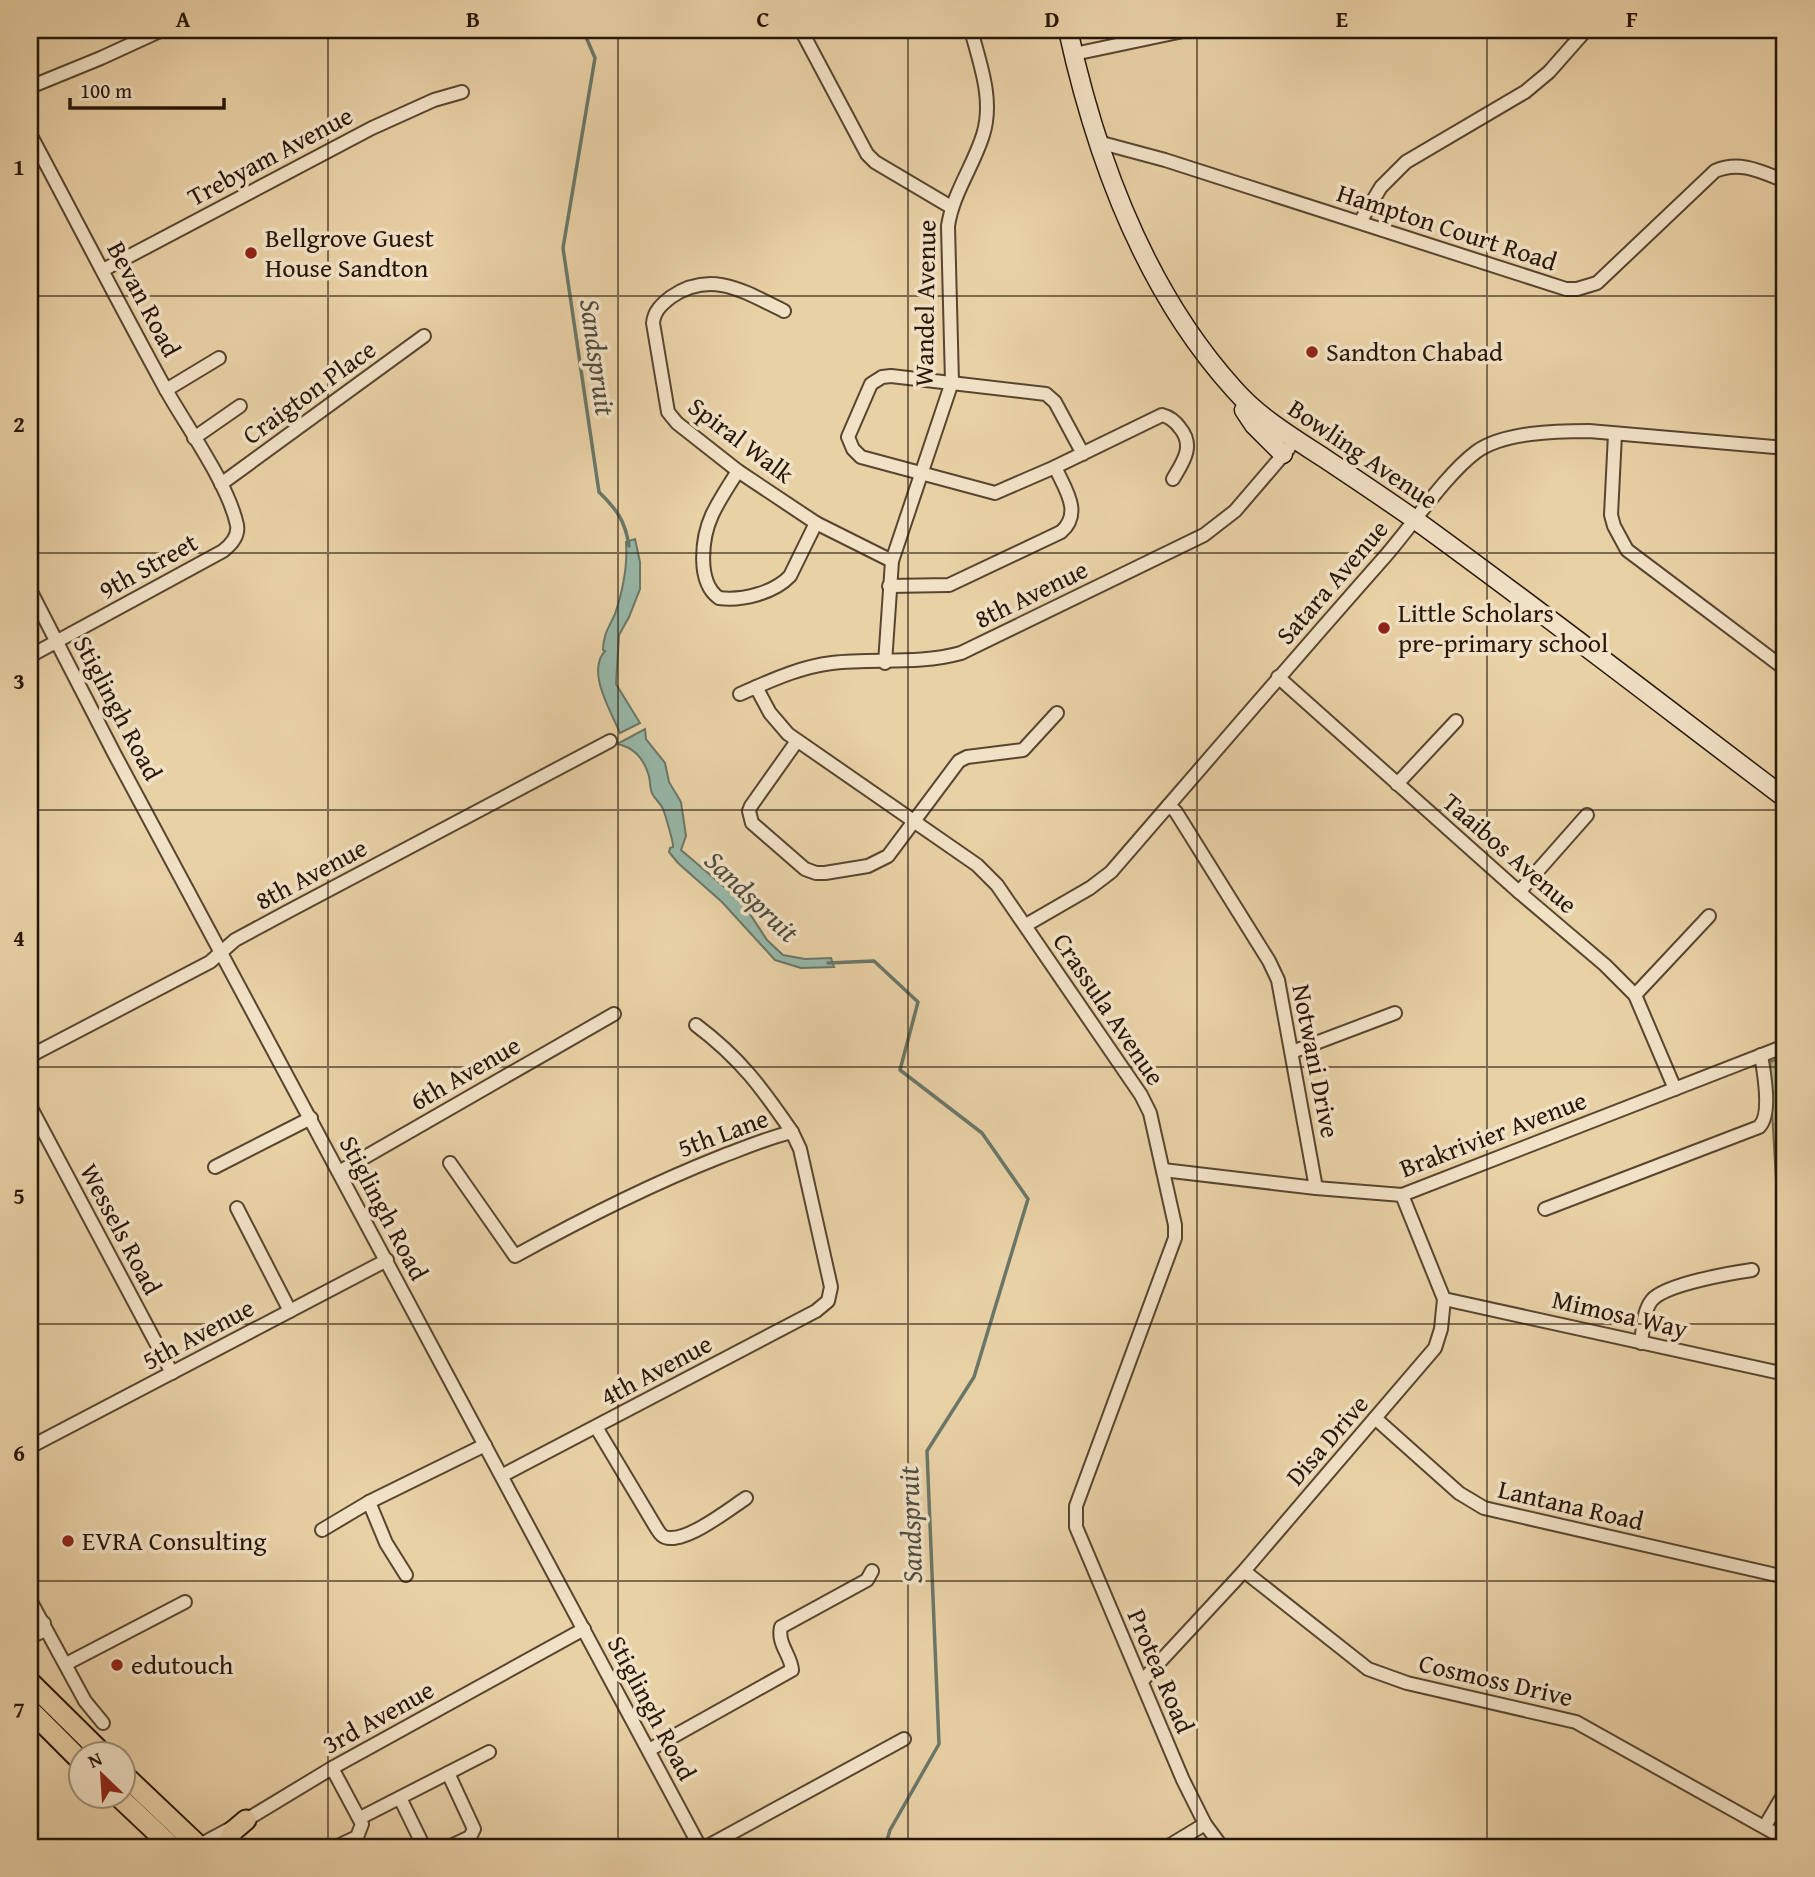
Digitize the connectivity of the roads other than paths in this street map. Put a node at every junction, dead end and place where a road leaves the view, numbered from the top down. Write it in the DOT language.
graph roads {
  1 [pos="162,30"];
  2 [pos="801,30"];
  3 [pos="971,30"];
  4 [pos="1068,30"];
  5 [pos="1188,30"];
  6 [pos="1586,30"];
  7 [pos="1073,54"];
  8 [pos="30,87"];
  9 [pos="462,92"];
  10 [pos="30,134"];
  11 [pos="1098,142"];
  12 [pos="1785,181"];
  13 [pos="951,207"];
  14 [pos="1360,222"];
  15 [pos="103,270"];
  16 [pos="783,311"];
  17 [pos="424,336"];
  18 [pos="219,358"];
  19 [pos="952,382"];
  20 [pos="1233,388"];
  21 [pos="166,390"];
  22 [pos="240,406"];
  23 [pos="1615,434"];
  24 [pos="194,438"];
  25 [pos="1296,440"];
  26 [pos="1785,448"];
  27 [pos="1083,454"];
  28 [pos="1283,454"];
  29 [pos="1055,467"];
  30 [pos="738,471"];
  31 [pos="922,474"];
  32 [pos="1173,479"];
  33 [pos="221,484"];
  34 [pos="1416,521"];
  35 [pos="816,523"];
  36 [pos="891,561"];
  37 [pos="889,586"];
  38 [pos="30,590"];
  39 [pos="58,642"];
  40 [pos="30,656"];
  41 [pos="885,663"];
  42 [pos="1785,669"];
  43 [pos="1278,677"];
  44 [pos="756,687"];
  45 [pos="740,694"];
  46 [pos="1057,713"];
  47 [pos="1456,721"];
  48 [pos="610,741"];
  49 [pos="797,741"];
  50 [pos="1397,784"];
  51 [pos="1785,799"];
  52 [pos="1169,805"];
  53 [pos="1587,815"];
  54 [pos="915,821"];
  55 [pos="1519,892"];
  56 [pos="1709,916"];
  57 [pos="1026,925"];
  58 [pos="222,952"];
  59 [pos="1635,995"];
  60 [pos="1395,1013"];
  61 [pos="614,1014"];
  62 [pos="696,1025"];
  63 [pos="1785,1046"];
  64 [pos="1292,1052"];
  65 [pos="1761,1055"];
  66 [pos="32,1057"];
  67 [pos="1675,1089"];
  68 [pos="30,1106"];
  69 [pos="311,1118"];
  70 [pos="792,1132"];
  71 [pos="450,1163"];
  72 [pos="215,1167"];
  73 [pos="1163,1170"];
  74 [pos="339,1172"];
  75 [pos="1317,1188"];
  76 [pos="1402,1195"];
  77 [pos="237,1208"];
  78 [pos="1545,1209"];
  79 [pos="387,1260"];
  80 [pos="1752,1269"];
  81 [pos="1444,1299"];
  82 [pos="828,1301"];
  83 [pos="290,1311"];
  84 [pos="1641,1343"];
  85 [pos="172,1373"];
  86 [pos="1785,1374"];
  87 [pos="1375,1418"];
  88 [pos="596,1427"];
  89 [pos="485,1445"];
  90 [pos="30,1447"];
  91 [pos="503,1475"];
  92 [pos="746,1498"];
  93 [pos="369,1502"];
  94 [pos="1076,1506"];
  95 [pos="322,1530"];
  96 [pos="872,1571"];
  97 [pos="1244,1571"];
  98 [pos="406,1575"];
  99 [pos="1785,1577"];
  100 [pos="30,1600"];
  101 [pos="185,1602"];
  102 [pos="44,1623"];
  103 [pos="584,1629"];
  104 [pos="30,1637"];
  105 [pos="66,1664"];
  106 [pos="1142,1681"];
  107 [pos="30,1682"];
  108 [pos="30,1710"];
  109 [pos="103,1723"];
  110 [pos="905,1739"];
  111 [pos="90,1741"];
  112 [pos="66,1746"];
  113 [pos="649,1750"];
  114 [pos="489,1752"];
  115 [pos="332,1768"];
  116 [pos="448,1773"];
  117 [pos="136,1787"];
  118 [pos="1785,1792"];
  119 [pos="400,1798"];
  120 [pos="133,1811"];
  121 [pos="360,1818"];
  122 [pos="246,1821"];
  123 [pos="1205,1824"];
  124 [pos="1765,1826"];
  125 [pos="1785,1839"];
  126 [pos="345,1845"];
  127 [pos="172,1847"];
  128 [pos="198,1847"];
  129 [pos="226,1847"];
  130 [pos="424,1847"];
  131 [pos="449,1847"];
  132 [pos="700,1847"];
  133 [pos="706,1847"];
  134 [pos="1167,1847"];
  135 [pos="1222,1847"];
  1 -- 8 [label="street"];
  2 -- 13 [label="street"];
  3 -- 13 [label="street, Wandel Avenue"];
  4 -- 7 [label="main road, Bowling Avenue"];
  5 -- 7 [label="street"];
  6 -- 14 [label="street"];
  7 -- 11 [label="main road, Bowling Avenue"];
  9 -- 15 [label="street, Trebyam Avenue"];
  10 -- 15 [label="street, Bevan Road"];
  11 -- 14 [label="street, Hampton Court Road"];
  11 -- 20 [label="main road, Bowling Avenue"];
  12 -- 14 [label="street, Hampton Court Road"];
  13 -- 19 [label="street, Wandel Avenue"];
  15 -- 21 [label="street, Bevan Road"];
  16 -- 30 [label="street, Spiral Walk"];
  17 -- 33 [label="street, Craigton Place"];
  18 -- 21 [label="street"];
  19 -- 27 [label="street"];
  19 -- 31 [label="street, Wandel Avenue"];
  19 -- 31 [label="street"];
  20 -- 25 [label="main road, Bowling Avenue"];
  20 -- 28 [label="main road"];
  21 -- 24 [label="street, Bevan Road"];
  22 -- 24 [label="street"];
  23 -- 26 [label="street, Satara Avenue"];
  23 -- 34 [label="street, Satara Avenue"];
  23 -- 42 [label="street"];
  24 -- 33 [label="street, Bevan Road"];
  25 -- 28 [label="street, 8th Avenue"];
  25 -- 34 [label="main road, Bowling Avenue"];
  27 -- 29 [label="street"];
  27 -- 32 [label="street"];
  28 -- 41 [label="street, 8th Avenue"];
  29 -- 31 [label="street"];
  29 -- 37 [label="street"];
  30 -- 35 [label="street, Spiral Walk"];
  30 -- 35 [label="street"];
  31 -- 36 [label="street, Wandel Avenue"];
  33 -- 39 [label="street, 9th Street"];
  34 -- 43 [label="street, Satara Avenue"];
  34 -- 51 [label="main road, Bowling Avenue"];
  35 -- 36 [label="street, Spiral Walk"];
  36 -- 37 [label="street, Wandel Avenue"];
  37 -- 41 [label="street, Wandel Avenue"];
  38 -- 39 [label="street, Stiglingh Road"];
  39 -- 40 [label="street, 9th Street"];
  39 -- 58 [label="street, Stiglingh Road"];
  41 -- 44 [label="street, 8th Avenue"];
  43 -- 50 [label="street, Taaibos Avenue"];
  43 -- 52 [label="street, Satara Avenue"];
  44 -- 45 [label="street, 8th Avenue"];
  44 -- 49 [label="street, Crassula Avenue"];
  46 -- 54 [label="street"];
  47 -- 50 [label="street"];
  48 -- 58 [label="street, 8th Avenue"];
  49 -- 54 [label="street, Crassula Avenue"];
  49 -- 54 [label="street"];
  50 -- 55 [label="street, Taaibos Avenue"];
  52 -- 57 [label="street, Satara Avenue"];
  52 -- 64 [label="street, Notwani Drive"];
  53 -- 55 [label="street"];
  54 -- 57 [label="street, Crassula Avenue"];
  55 -- 59 [label="street, Taaibos Avenue"];
  56 -- 59 [label="street"];
  57 -- 73 [label="street, Crassula Avenue"];
  58 -- 66 [label="street, 8th Avenue"];
  58 -- 69 [label="street, Stiglingh Road"];
  59 -- 67 [label="street, Taaibos Avenue"];
  60 -- 64 [label="street"];
  61 -- 74 [label="street, 6th Avenue"];
  62 -- 70 [label="street"];
  63 -- 65 [label="street, Brakrivier Avenue"];
  64 -- 75 [label="street, Notwani Drive"];
  65 -- 67 [label="street, Brakrivier Avenue"];
  65 -- 78 [label="street"];
  67 -- 76 [label="street, Brakrivier Avenue"];
  68 -- 85 [label="street, Wessels Road"];
  69 -- 72 [label="street"];
  69 -- 74 [label="street, Stiglingh Road"];
  70 -- 71 [label="street, 5th Lane"];
  70 -- 82 [label="street, 5th Lane"];
  73 -- 75 [label="street, Brakrivier Avenue"];
  73 -- 94 [label="street, Crassula Avenue"];
  74 -- 79 [label="street, Stiglingh Road"];
  75 -- 76 [label="street, Brakrivier Avenue"];
  76 -- 81 [label="street, Disa Drive"];
  77 -- 83 [label="street"];
  79 -- 83 [label="street, 5th Avenue"];
  79 -- 89 [label="street, Stiglingh Road"];
  80 -- 84 [label="street"];
  81 -- 84 [label="street, Mimosa Way"];
  81 -- 87 [label="street, Disa Drive"];
  82 -- 88 [label="street, 4th Avenue"];
  83 -- 85 [label="street, 5th Avenue"];
  84 -- 86 [label="street, Mimosa Way"];
  85 -- 90 [label="street, 5th Avenue"];
  87 -- 97 [label="street, Disa Drive"];
  87 -- 99 [label="street, Lantana Road"];
  88 -- 91 [label="street, 4th Avenue"];
  88 -- 92 [label="street"];
  89 -- 91 [label="street, Stiglingh Road"];
  89 -- 93 [label="street"];
  91 -- 103 [label="street, Stiglingh Road"];
  93 -- 95 [label="street"];
  93 -- 98 [label="street"];
  94 -- 106 [label="street, Protea Road"];
  96 -- 113 [label="street"];
  97 -- 106 [label="street, Disa Drive"];
  97 -- 124 [label="street, Cosmoss Drive"];
  100 -- 102 [label="street"];
  101 -- 105 [label="street"];
  102 -- 104 [label="street"];
  102 -- 105 [label="street"];
  103 -- 113 [label="street, Stiglingh Road"];
  103 -- 115 [label="street, 3rd Avenue"];
  105 -- 109 [label="street"];
  106 -- 123 [label="street, Protea Road"];
  107 -- 111 [label="main road"];
  108 -- 112 [label="main road"];
  110 -- 133 [label="street"];
  113 -- 132 [label="street, Stiglingh Road"];
  114 -- 116 [label="street"];
  115 -- 121 [label="street"];
  115 -- 122 [label="street, 3rd Avenue"];
  116 -- 119 [label="street"];
  116 -- 131 [label="street"];
  117 -- 128 [label="main road"];
  118 -- 124 [label="street"];
  119 -- 121 [label="street"];
  119 -- 130 [label="street"];
  120 -- 127 [label="main road"];
  121 -- 126 [label="street"];
  122 -- 128 [label="street, 3rd Avenue"];
  122 -- 129 [label="main road"];
  123 -- 134 [label="street"];
  123 -- 135 [label="street, Protea Road"];
  124 -- 125 [label="street, Cosmoss Drive"];
}
